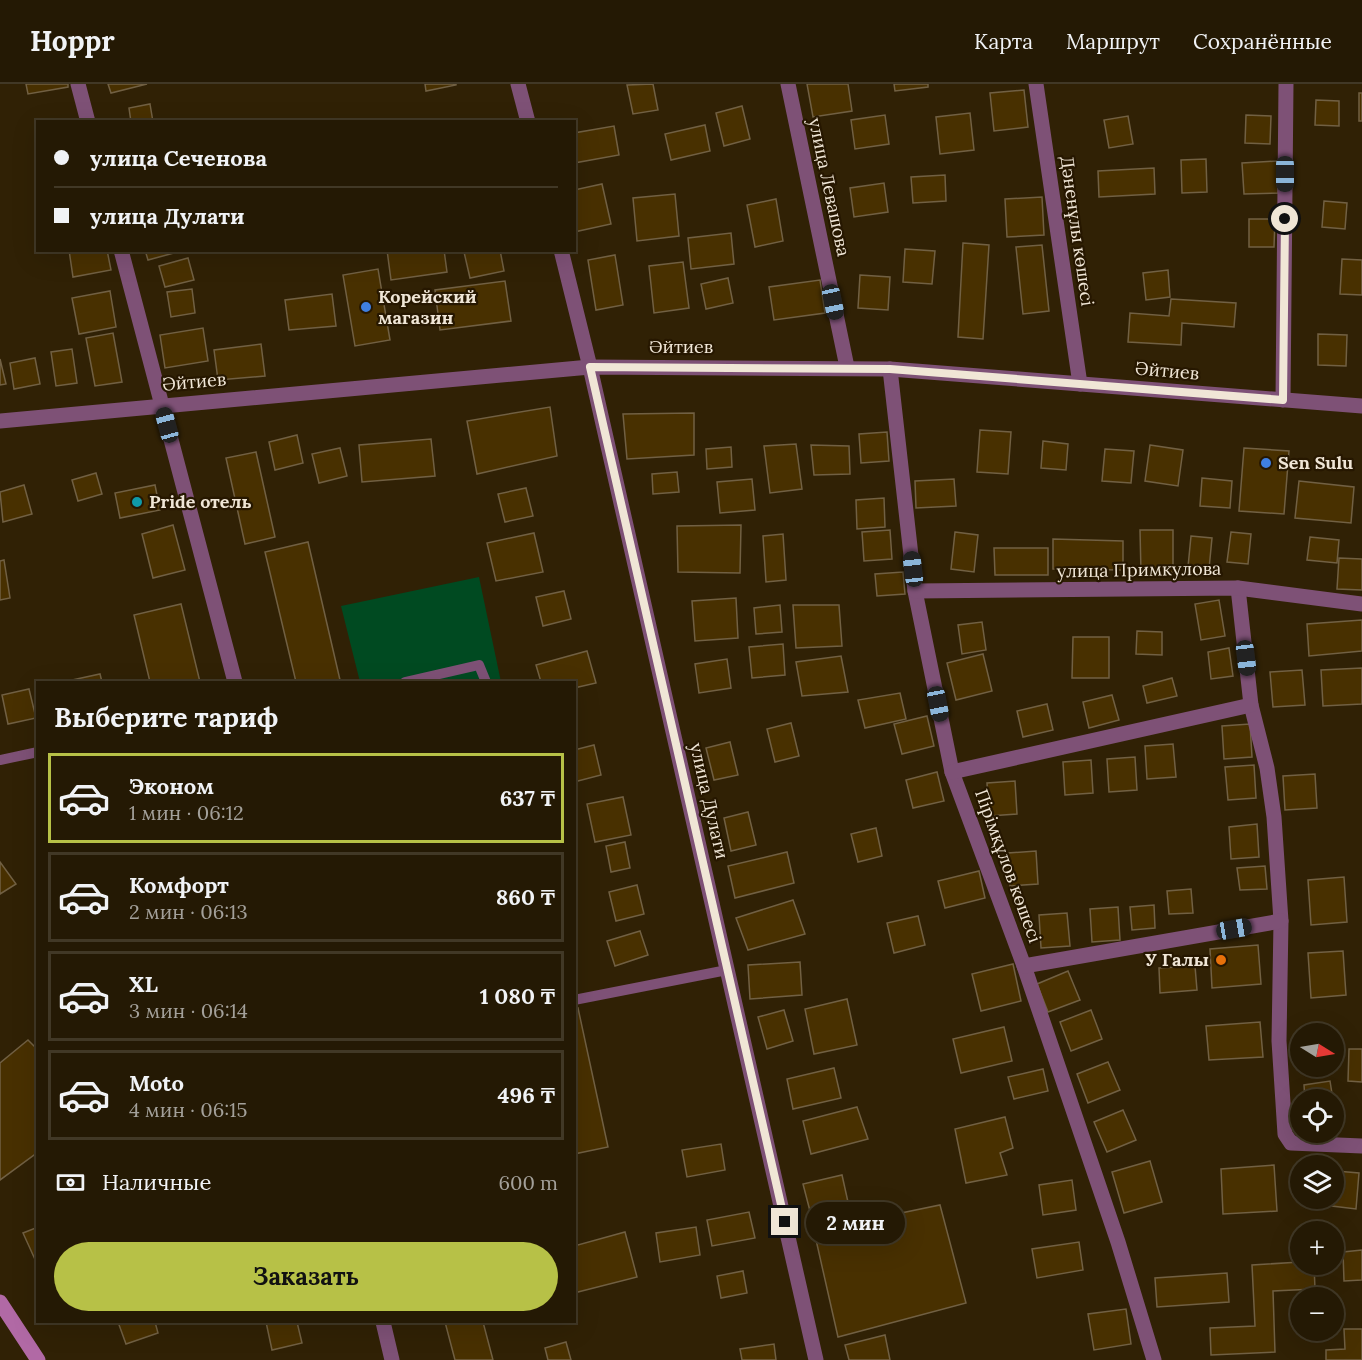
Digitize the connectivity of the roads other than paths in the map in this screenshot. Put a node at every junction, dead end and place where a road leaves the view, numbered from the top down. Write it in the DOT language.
graph roads {
  1 [pos="78,84"];
  2 [pos="518,84"];
  3 [pos="788,84"];
  4 [pos="1036,84"];
  5 [pos="1286,84"];
  6 [pos="87,120"];
  7 [pos="527,120"];
  8 [pos="122,252"];
  9 [pos="561,252"];
  10 [pos="590,367"];
  11 [pos="847,368"];
  12 [pos="890,369"];
  13 [pos="1080,384"];
  14 [pos="1283,400"];
  15 [pos="161,404"];
  16 [pos="1362,406"];
  17 [pos="0,421"];
  18 [pos="1238,588"];
  19 [pos="915,591"];
  20 [pos="1362,604"];
  21 [pos="235,681"];
  22 [pos="409,681"];
  23 [pos="486,681"];
  24 [pos="1251,705"];
  25 [pos="36,752"];
  26 [pos="0,760"];
  27 [pos="952,772"];
  28 [pos="1281,921"];
  29 [pos="1024,966"];
  30 [pos="728,970"];
  31 [pos="576,1000"];
  32 [pos="1362,1146"];
  33 [pos="0,1302"];
  34 [pos="383,1323"];
  35 [pos="38,1360"];
  36 [pos="392,1360"];
  37 [pos="816,1360"];
  38 [pos="1154,1360"];
  1 -- 6 [label="street"];
  2 -- 7 [label="street"];
  3 -- 11 [label="street, улица Левашова"];
  4 -- 13 [label="street, Дәненұлы көшесі"];
  5 -- 14 [label="street"];
  8 -- 15 [label="street"];
  9 -- 10 [label="street, улица Дулати"];
  10 -- 11 [label="street, Әйтиев"];
  10 -- 15 [label="street, Әйтиев"];
  10 -- 30 [label="street, улица Дулати"];
  11 -- 12 [label="street, Әйтиев"];
  12 -- 13 [label="street, Әйтиев"];
  12 -- 19 [label="street, Пірімқұлов көшесі"];
  13 -- 14 [label="street, Әйтиев"];
  14 -- 16 [label="street, Әйтиев"];
  15 -- 17 [label="street, Әйтиев"];
  15 -- 21 [label="street"];
  18 -- 19 [label="street, улица Примкулова"];
  18 -- 20 [label="street, улица Примкулова"];
  18 -- 24 [label="street"];
  19 -- 27 [label="street, Пірімқұлов көшесі"];
  22 -- 23 [label="lane"];
  24 -- 27 [label="street"];
  24 -- 28 [label="street"];
  25 -- 26 [label="lane"];
  27 -- 29 [label="street, Пірімқұлов көшесі"];
  28 -- 29 [label="street"];
  28 -- 32 [label="street"];
  29 -- 38 [label="street, Пірімқұлов көшесі"];
  30 -- 31 [label="lane"];
  30 -- 37 [label="street, улица Дулати"];
  33 -- 35 [label="main road"];
  34 -- 36 [label="street"];
}
